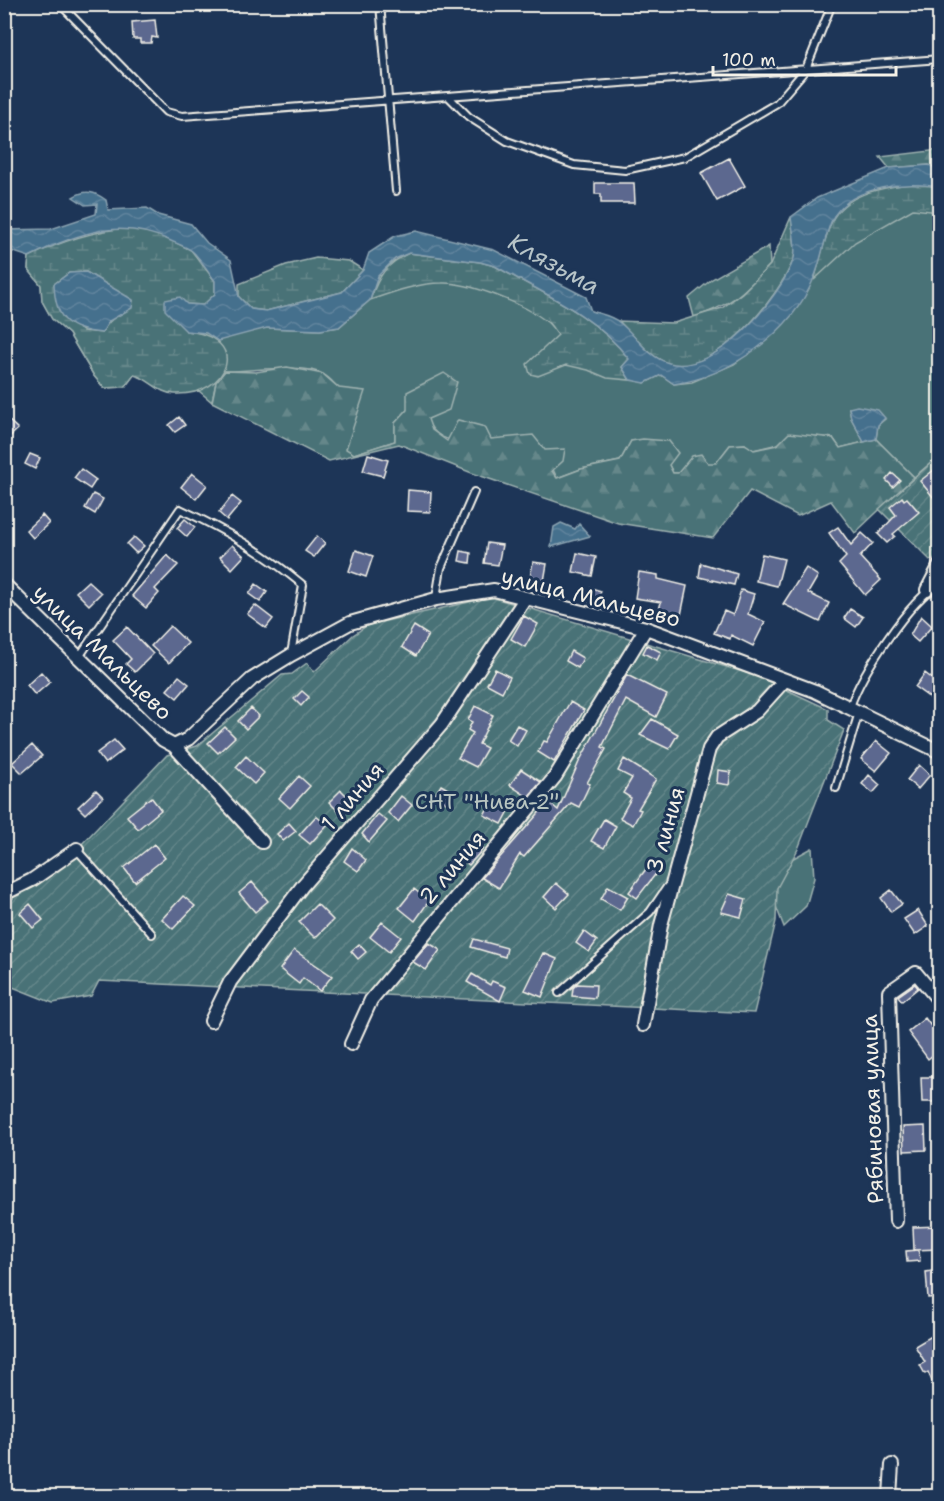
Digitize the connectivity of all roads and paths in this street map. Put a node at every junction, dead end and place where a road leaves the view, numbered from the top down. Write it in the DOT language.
graph roads {
  1 [pos="60,4"];
  2 [pos="380,4"];
  3 [pos="832,4"];
  4 [pos="939,59"];
  5 [pos="806,69"];
  6 [pos="449,97"];
  7 [pos="388,101"];
  8 [pos="396,191"];
  9 [pos="474,492"];
  10 [pos="939,565"];
  11 [pos="4,584"];
  12 [pos="939,584"];
  13 [pos="927,590"];
  14 [pos="436,599"];
  15 [pos="525,599"];
  16 [pos="646,628"];
  17 [pos="291,655"];
  18 [pos="79,657"];
  19 [pos="785,680"];
  20 [pos="855,709"];
  21 [pos="174,746"];
  22 [pos="939,752"];
  23 [pos="836,788"];
  24 [pos="262,842"];
  25 [pos="77,849"];
  26 [pos="672,879"];
  27 [pos="4,894"];
  28 [pos="152,934"];
  29 [pos="559,993"];
  30 [pos="939,1002"];
  31 [pos="212,1021"];
  32 [pos="642,1025"];
  33 [pos="351,1044"];
  34 [pos="896,1221"];
  35 [pos="892,1465"];
  36 [pos="890,1497"];
  1 -- 7 [label="lane"];
  2 -- 7 [label="lane"];
  3 -- 5 [label="lane"];
  4 -- 5 [label="lane"];
  5 -- 6 [label="lane"];
  5 -- 6 [label="lane"];
  6 -- 7 [label="lane"];
  7 -- 8 [label="lane"];
  9 -- 14 [label="lane"];
  10 -- 13 [label="street"];
  11 -- 18 [label="street, улица Мальцево"];
  12 -- 13 [label="lane"];
  13 -- 20 [label="lane"];
  14 -- 15 [label="street, улица Мальцево"];
  14 -- 17 [label="street, улица Мальцево"];
  15 -- 16 [label="street, улица Мальцево"];
  15 -- 31 [label="street, 1 линия"];
  16 -- 19 [label="street, улица Мальцево"];
  16 -- 33 [label="street, 2 линия"];
  17 -- 18 [label="lane"];
  17 -- 21 [label="street, улица Мальцево"];
  18 -- 21 [label="street, улица Мальцево"];
  19 -- 20 [label="street, улица Мальцево"];
  19 -- 26 [label="street, 3 линия"];
  20 -- 22 [label="street, улица Мальцево"];
  20 -- 23 [label="lane"];
  21 -- 24 [label="street, улица Мальцево"];
  25 -- 27 [label="street"];
  25 -- 28 [label="lane"];
  26 -- 29 [label="lane"];
  26 -- 32 [label="street, 3 линия"];
  30 -- 34 [label="street, Рябиновая улица"];
  35 -- 36 [label="street"];
}
